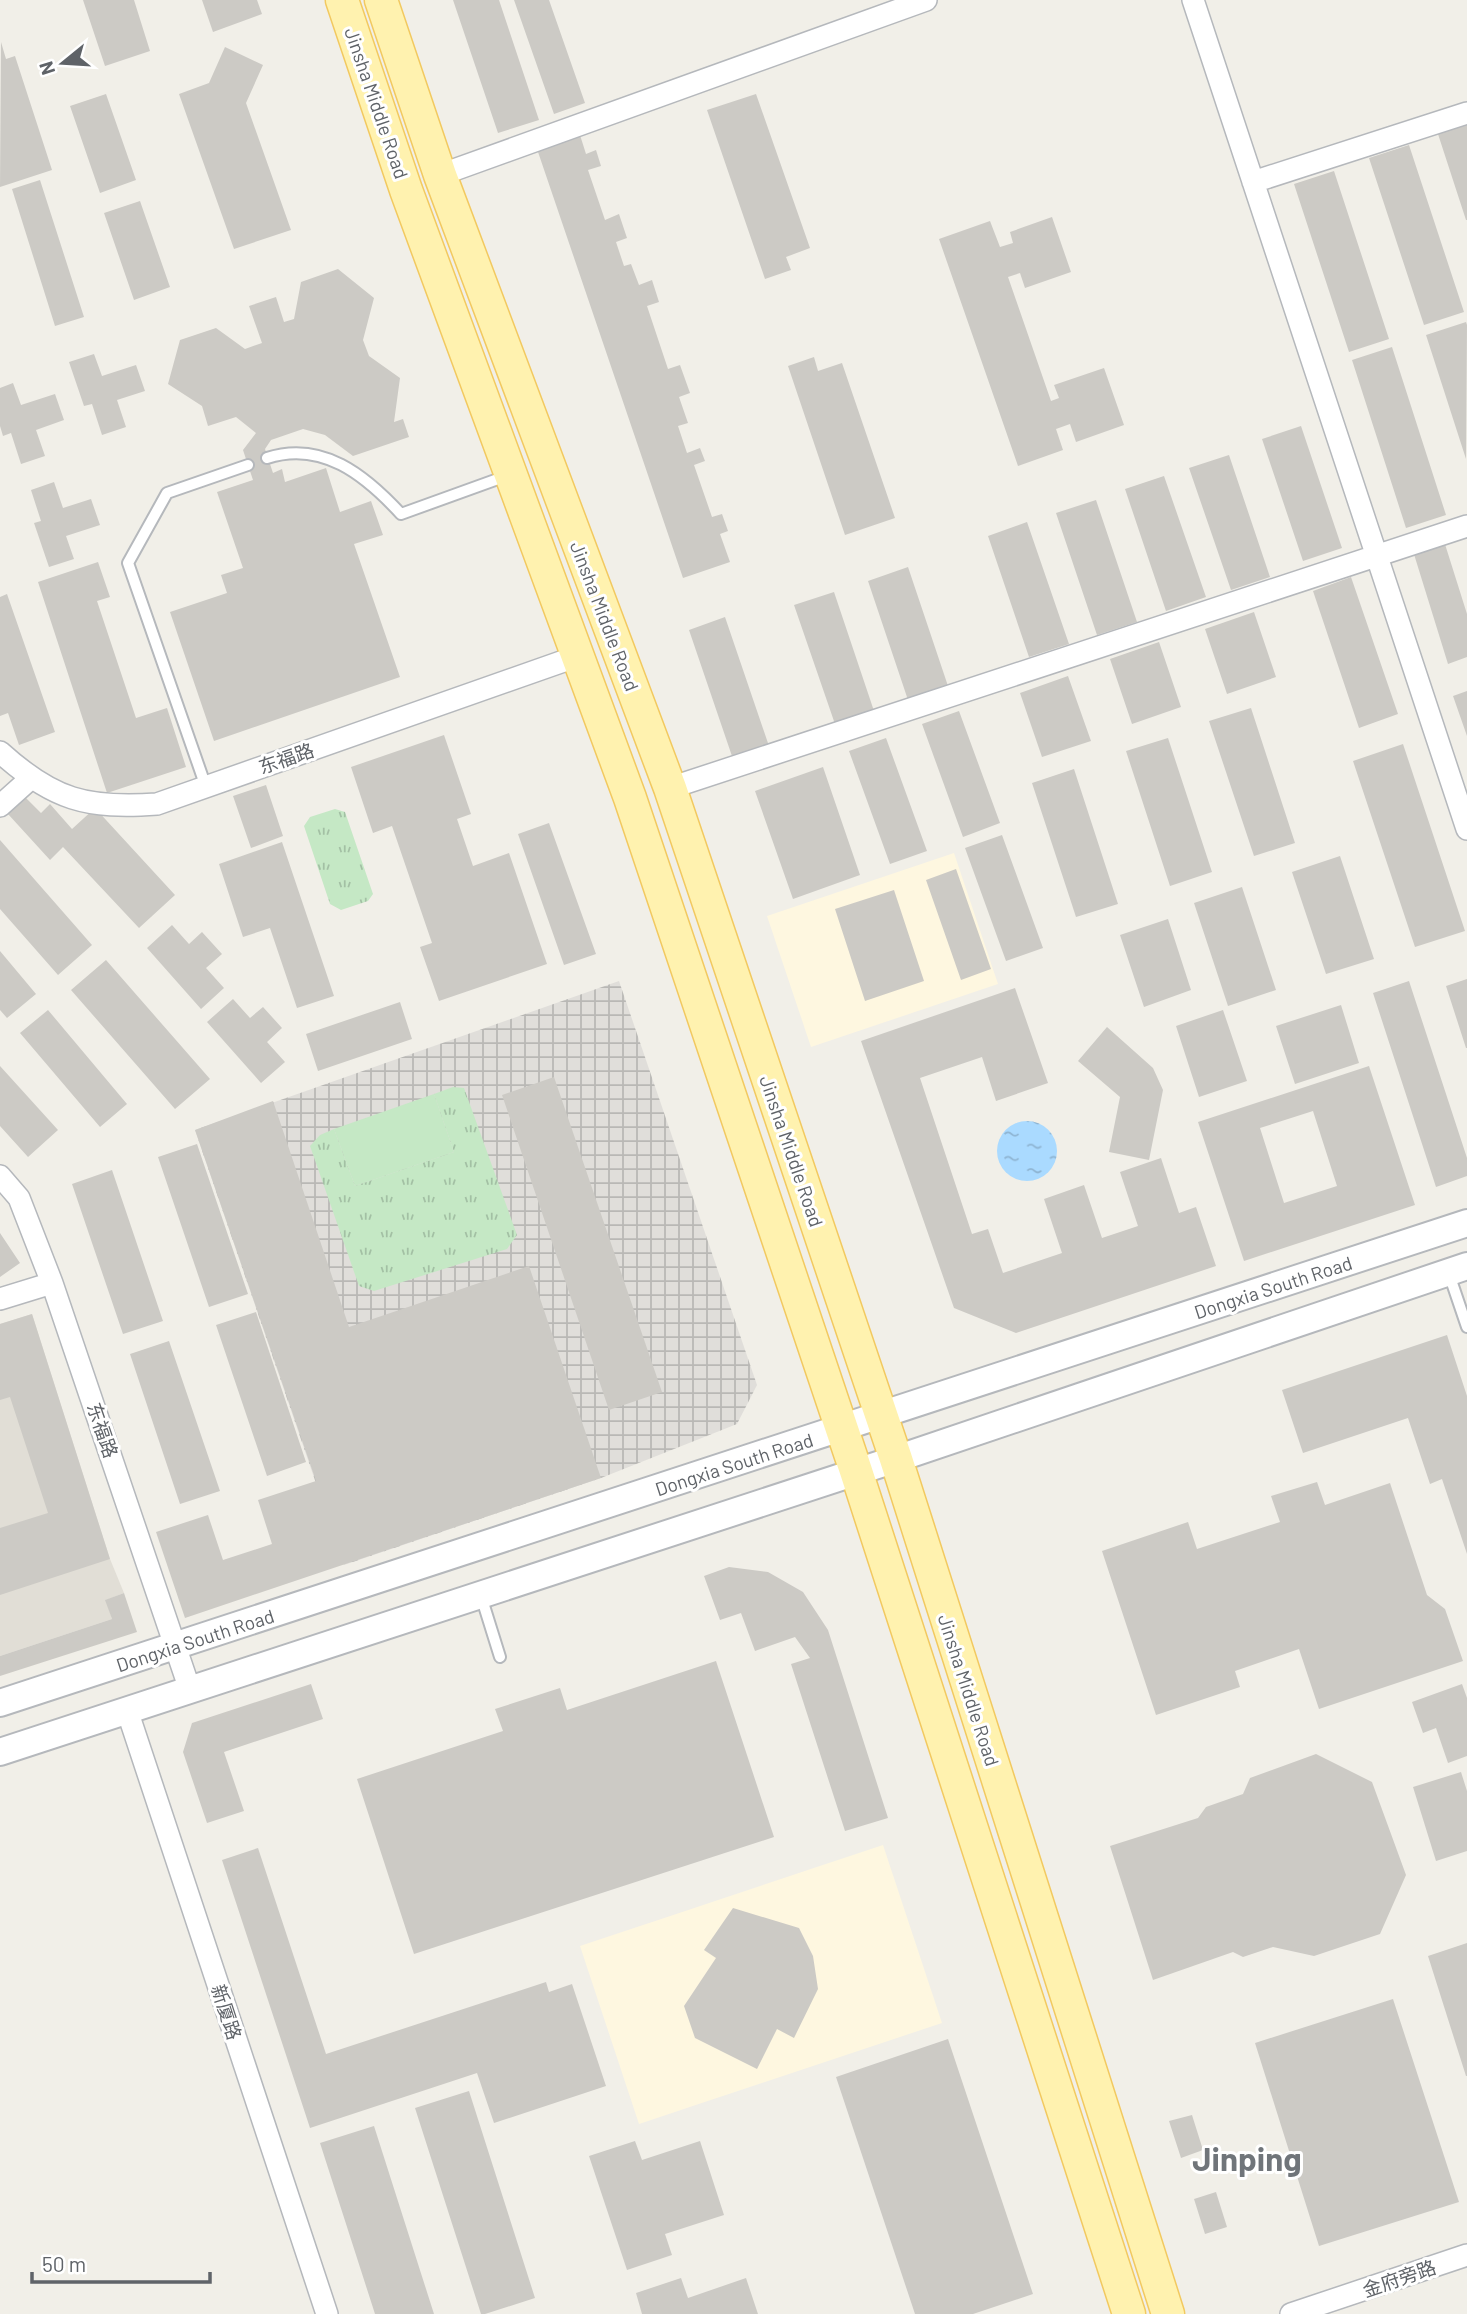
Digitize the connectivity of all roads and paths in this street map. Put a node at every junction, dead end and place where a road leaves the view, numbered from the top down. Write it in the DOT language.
graph roads {
  1 [pos="342,0"];
  2 [pos="381,0"];
  3 [pos="926,0"];
  4 [pos="1193,0"];
  5 [pos="1467,113"];
  6 [pos="440,175"];
  7 [pos="1253,183"];
  8 [pos="267,458"];
  9 [pos="248,465"];
  10 [pos="511,475"];
  11 [pos="1467,526"];
  12 [pos="1377,556"];
  13 [pos="578,656"];
  14 [pos="0,752"];
  15 [pos="30,779"];
  16 [pos="206,786"];
  17 [pos="670,788"];
  18 [pos="0,806"];
  19 [pos="1467,830"];
  20 [pos="0,1177"];
  21 [pos="1467,1223"];
  22 [pos="1458,1269"];
  23 [pos="52,1283"];
  24 [pos="0,1299"];
  25 [pos="1467,1327"];
  26 [pos="881,1416"];
  27 [pos="842,1429"];
  28 [pos="896,1459"];
  29 [pos="856,1471"];
  30 [pos="481,1594"];
  31 [pos="176,1647"];
  32 [pos="499,1657"];
  33 [pos="190,1690"];
  34 [pos="0,1703"];
  35 [pos="127,1710"];
  36 [pos="0,1752"];
  37 [pos="1467,2255"];
  38 [pos="327,2314"];
  39 [pos="1129,2314"];
  40 [pos="1168,2314"];
  41 [pos="1291,2314"];
  1 -- 10 [label="main road, Jinsha Middle Road"];
  2 -- 6 [label="main road, Jinsha Middle Road"];
  3 -- 6 [label="street"];
  4 -- 7 [label="street"];
  5 -- 7 [label="street"];
  6 -- 17 [label="main road, Jinsha Middle Road"];
  7 -- 12 [label="street"];
  8 -- 10 [label="lane"];
  9 -- 16 [label="lane"];
  10 -- 13 [label="main road, Jinsha Middle Road"];
  11 -- 12 [label="street"];
  12 -- 17 [label="street"];
  12 -- 19 [label="street"];
  13 -- 16 [label="street, 东福路"];
  13 -- 27 [label="main road, Jinsha Middle Road"];
  14 -- 15 [label="street, 东福路"];
  15 -- 16 [label="street, 东福路"];
  15 -- 18 [label="street"];
  17 -- 26 [label="main road, Jinsha Middle Road"];
  20 -- 23 [label="street, 东福路"];
  21 -- 26 [label="street, Dongxia South Road"];
  22 -- 25 [label="lane"];
  22 -- 28 [label="street"];
  23 -- 24 [label="street"];
  23 -- 31 [label="street, 东福路"];
  26 -- 27 [label="street, Dongxia South Road"];
  26 -- 28 [label="main road, Jinsha Middle Road"];
  27 -- 29 [label="main road, Jinsha Middle Road"];
  27 -- 31 [label="street, Dongxia South Road"];
  28 -- 29 [label="street"];
  28 -- 40 [label="main road, Jinsha Middle Road"];
  29 -- 30 [label="street"];
  29 -- 39 [label="main road, Jinsha Middle Road"];
  30 -- 32 [label="lane"];
  30 -- 33 [label="street"];
  31 -- 33 [label="street, 东福路"];
  31 -- 34 [label="street, Dongxia South Road"];
  33 -- 35 [label="street"];
  35 -- 36 [label="street"];
  35 -- 38 [label="street, 新厦路"];
  37 -- 41 [label="street, 金府旁路"];
}
